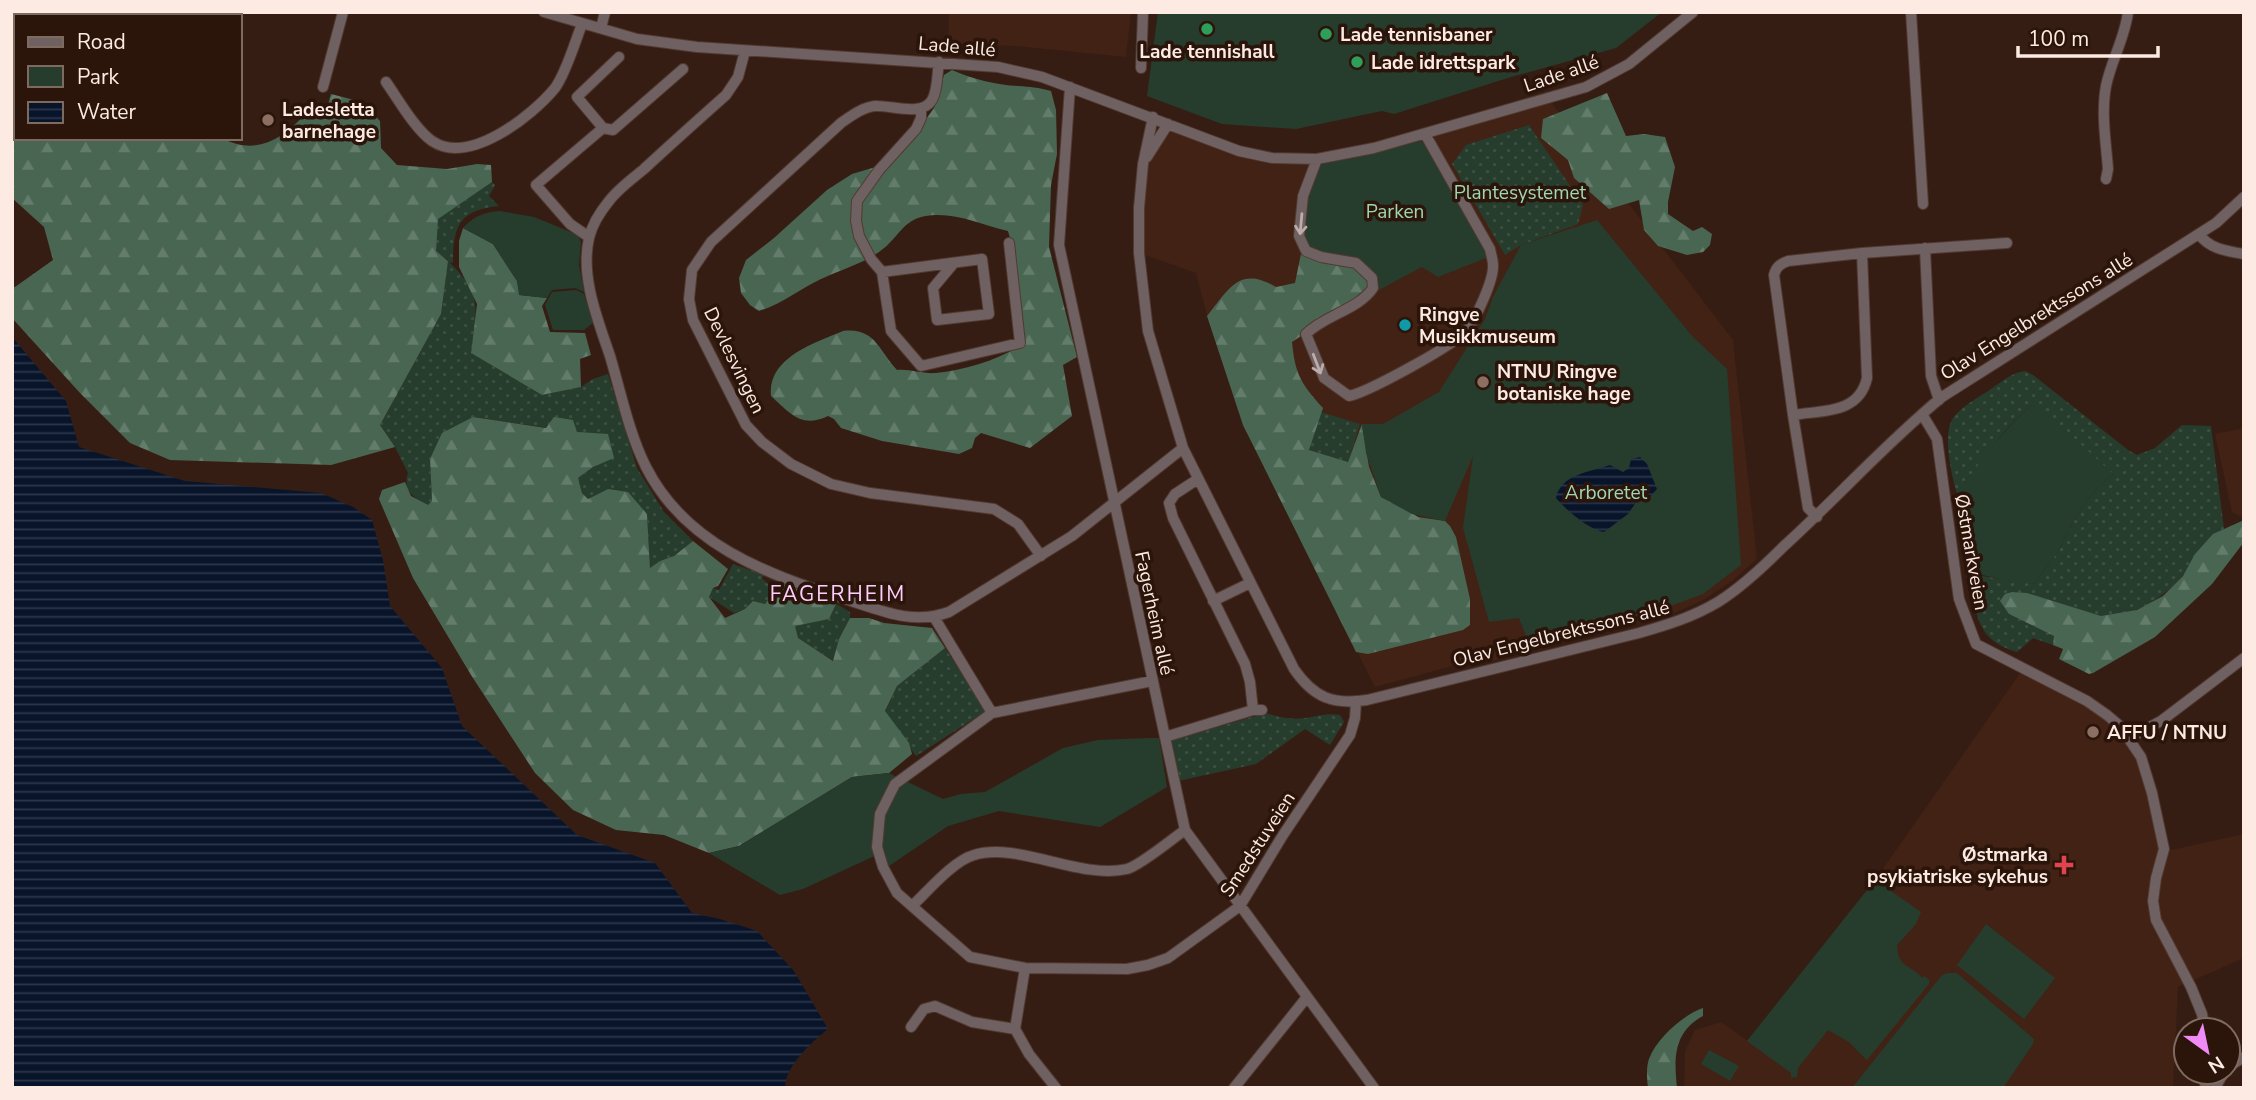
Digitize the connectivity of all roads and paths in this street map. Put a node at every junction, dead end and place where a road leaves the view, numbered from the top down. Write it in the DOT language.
graph roads {
  1 [pos="343,12"];
  2 [pos="544,12"];
  3 [pos="605,12"];
  4 [pos="1143,12"];
  5 [pos="1693,12"];
  6 [pos="1911,12"];
  7 [pos="2128,12"];
  8 [pos="582,24"];
  9 [pos="601,28"];
  10 [pos="745,51"];
  11 [pos="619,57"];
  12 [pos="939,62"];
  13 [pos="1141,68"];
  14 [pos="683,69"];
  15 [pos="386,82"];
  16 [pos="323,87"];
  17 [pos="1070,87"];
  18 [pos="921,109"];
  19 [pos="1153,117"];
  20 [pos="1168,124"];
  21 [pos="603,128"];
  22 [pos="1425,134"];
  23 [pos="1317,159"];
  24 [pos="1143,164"];
  25 [pos="2106,179"];
  26 [pos="2244,197"];
  27 [pos="1923,204"];
  28 [pos="2199,234"];
  29 [pos="589,237"];
  30 [pos="1009,243"];
  31 [pos="2007,243"];
  32 [pos="1925,248"];
  33 [pos="1861,253"];
  34 [pos="2244,254"];
  35 [pos="954,263"];
  36 [pos="882,272"];
  37 [pos="1939,400"];
  38 [pos="1922,414"];
  39 [pos="1793,415"];
  40 [pos="1183,448"];
  41 [pos="1198,479"];
  42 [pos="1113,504"];
  43 [pos="1817,517"];
  44 [pos="1041,556"];
  45 [pos="1250,583"];
  46 [pos="1213,601"];
  47 [pos="934,617"];
  48 [pos="2244,658"];
  49 [pos="1152,681"];
  50 [pos="1356,701"];
  51 [pos="992,713"];
  52 [pos="1165,737"];
  53 [pos="2129,738"];
  54 [pos="1185,830"];
  55 [pos="912,906"];
  56 [pos="1240,906"];
  57 [pos="1025,968"];
  58 [pos="1307,997"];
  59 [pos="2202,1016"];
  60 [pos="911,1027"];
  61 [pos="1015,1029"];
  62 [pos="1056,1088"];
  63 [pos="1234,1088"];
  64 [pos="1374,1088"];
  1 -- 16 [label="street"];
  2 -- 8 [label="street, Lade allé"];
  3 -- 9 [label="street"];
  4 -- 13 [label="street"];
  5 -- 22 [label="street, Lade allé"];
  6 -- 27 [label="street"];
  7 -- 25 [label="street"];
  8 -- 9 [label="street, Lade allé"];
  8 -- 15 [label="street"];
  9 -- 10 [label="street, Lade allé"];
  10 -- 12 [label="street, Lade allé"];
  10 -- 29 [label="street"];
  11 -- 21 [label="street"];
  12 -- 17 [label="street, Lade allé"];
  12 -- 18 [label="street"];
  14 -- 21 [label="street"];
  17 -- 19 [label="street, Lade allé"];
  17 -- 42 [label="street, Fagerheim allé"];
  18 -- 36 [label="street"];
  18 -- 44 [label="street, Devlesvingen"];
  19 -- 20 [label="street, Lade allé"];
  19 -- 24 [label="street, Olav Engelbrektssons allé"];
  20 -- 23 [label="street, Lade allé"];
  20 -- 24 [label="street, Olav Engelbrektssons allé"];
  21 -- 29 [label="street"];
  22 -- 23 [label="street, Lade allé"];
  23 -- 22 [label="street, one-way"];
  24 -- 40 [label="street, Olav Engelbrektssons allé"];
  26 -- 28 [label="street, Olav Engelbrektssons allé"];
  28 -- 34 [label="street"];
  28 -- 37 [label="street, Olav Engelbrektssons allé"];
  29 -- 47 [label="street"];
  30 -- 36 [label="street"];
  31 -- 32 [label="street"];
  32 -- 33 [label="street"];
  32 -- 37 [label="street"];
  33 -- 39 [label="street"];
  33 -- 39 [label="street"];
  35 -- 35 [label="street"];
  35 -- 36 [label="street"];
  37 -- 38 [label="street, Olav Engelbrektssons allé"];
  38 -- 43 [label="street, Olav Engelbrektssons allé"];
  38 -- 53 [label="street, Østmarkveien"];
  39 -- 43 [label="street"];
  40 -- 41 [label="street, Olav Engelbrektssons allé"];
  40 -- 42 [label="street"];
  41 -- 45 [label="street, Olav Engelbrektssons allé"];
  41 -- 46 [label="street"];
  42 -- 44 [label="street"];
  42 -- 49 [label="street, Fagerheim allé"];
  43 -- 50 [label="street, Olav Engelbrektssons allé"];
  44 -- 47 [label="street"];
  45 -- 46 [label="street"];
  45 -- 50 [label="street, Olav Engelbrektssons allé"];
  46 -- 52 [label="street"];
  47 -- 51 [label="street"];
  48 -- 53 [label="street"];
  49 -- 51 [label="street"];
  49 -- 52 [label="street, Fagerheim allé"];
  50 -- 56 [label="street, Smedstuveien"];
  51 -- 55 [label="street, Smedstuveien"];
  52 -- 54 [label="street, Fagerheim allé"];
  53 -- 59 [label="street, Østmarkveien"];
  54 -- 55 [label="street"];
  54 -- 56 [label="street, Fagerheim allé"];
  55 -- 57 [label="street, Smedstuveien"];
  56 -- 57 [label="street, Smedstuveien"];
  56 -- 58 [label="street, Fagerheim allé"];
  57 -- 61 [label="street"];
  58 -- 63 [label="street"];
  58 -- 64 [label="street, Fagerheim allé"];
  60 -- 61 [label="street"];
  61 -- 62 [label="street"];
}
